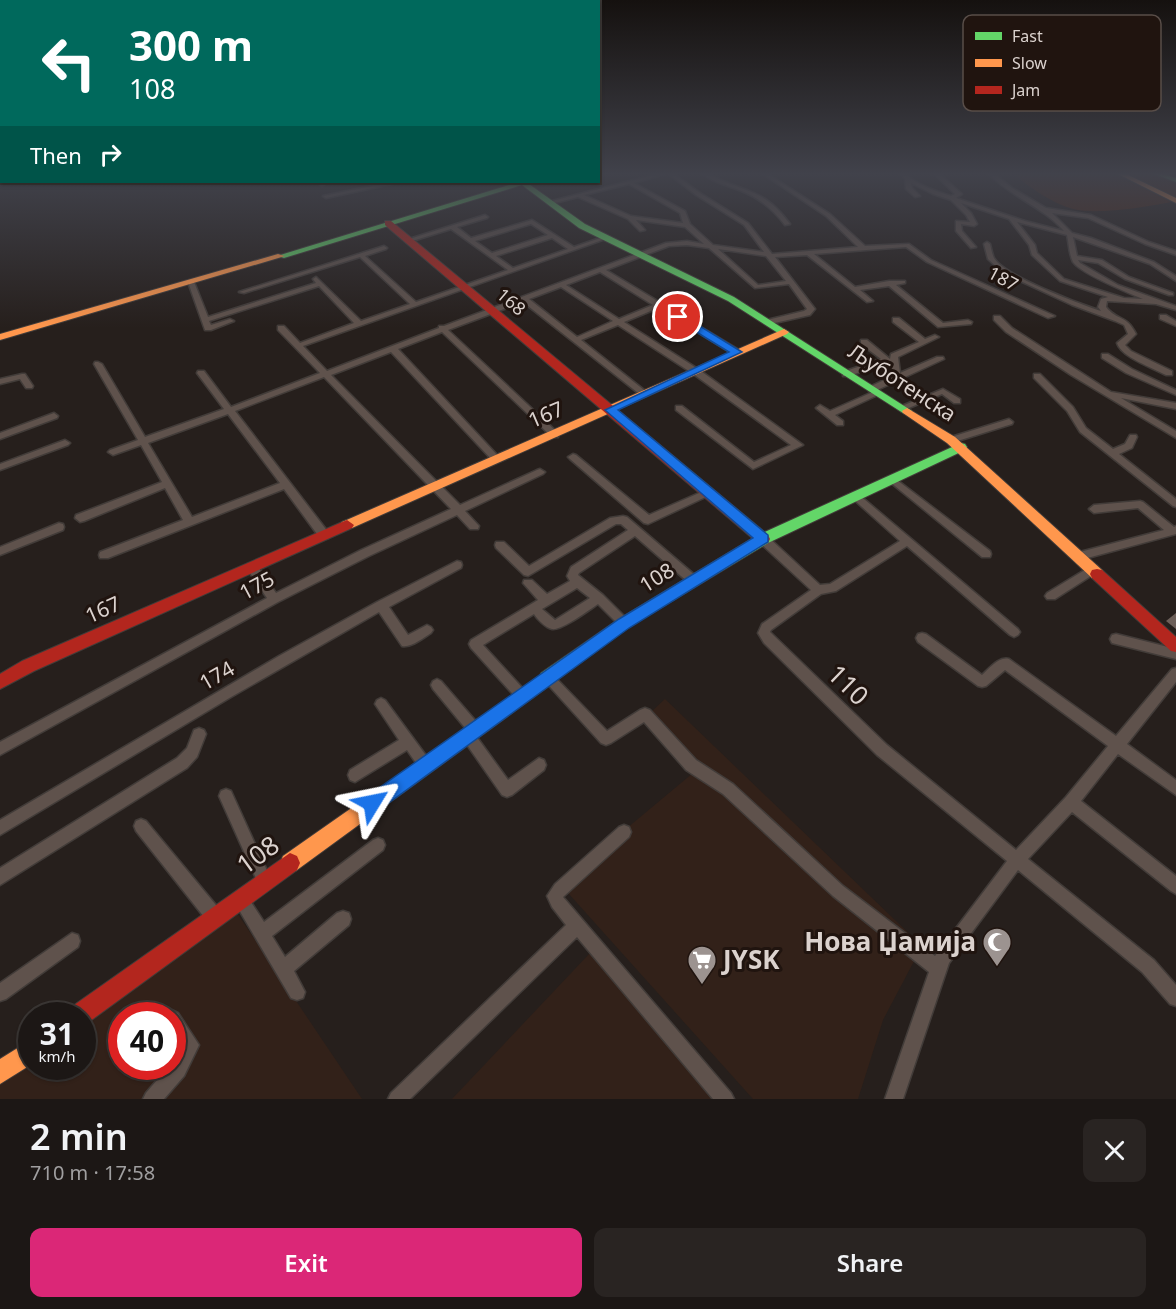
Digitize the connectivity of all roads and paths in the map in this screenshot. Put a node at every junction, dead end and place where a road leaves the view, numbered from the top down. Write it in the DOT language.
graph roads {
  1 [pos="380,225"];
  2 [pos="391,225"];
  3 [pos="458,225"];
  4 [pos="518,225"];
  5 [pos="534,225"];
  6 [pos="582,225"];
  7 [pos="637,225"];
  8 [pos="687,225"];
  9 [pos="746,225"];
  10 [pos="839,225"];
  11 [pos="958,225"];
  12 [pos="1017,225"];
  13 [pos="1038,225"];
  14 [pos="1061,225"];
  15 [pos="1109,225"];
  16 [pos="452,227"];
  17 [pos="642,230"];
  18 [pos="1069,232"];
  19 [pos="552,236"];
  20 [pos="605,238"];
  21 [pos="409,240"];
  22 [pos="471,240"];
  23 [pos="987,244"];
  24 [pos="715,247"];
  25 [pos="862,247"];
  26 [pos="973,247"];
  27 [pos="384,248"];
  28 [pos="573,249"];
  29 [pos="807,252"];
  30 [pos="1176,253"];
  31 [pos="639,254"];
  32 [pos="361,255"];
  33 [pos="491,255"];
  34 [pos="769,255"];
  35 [pos="1074,257"];
  36 [pos="512,270"];
  37 [pos="601,270"];
  38 [pos="308,271"];
  39 [pos="1176,279"];
  40 [pos="191,282"];
  41 [pos="790,282"];
  42 [pos="903,282"];
  43 [pos="889,283"];
  44 [pos="320,284"];
  45 [pos="562,285"];
  46 [pos="465,287"];
  47 [pos="854,289"];
  48 [pos="242,292"];
  49 [pos="1171,294"];
  50 [pos="1121,299"];
  51 [pos="525,300"];
  52 [pos="869,301"];
  53 [pos="1157,302"];
  54 [pos="415,305"];
  55 [pos="659,305"];
  56 [pos="1176,308"];
  57 [pos="494,311"];
  58 [pos="1052,316"];
  59 [pos="1110,317"];
  60 [pos="1163,317"];
  61 [pos="997,318"];
  62 [pos="896,320"];
  63 [pos="620,321"];
  64 [pos="770,322"];
  65 [pos="968,322"];
  66 [pos="359,324"];
  67 [pos="1176,324"];
  68 [pos="281,328"];
  69 [pos="442,328"];
  70 [pos="784,332"];
  71 [pos="0,337"];
  72 [pos="935,337"];
  73 [pos="575,340"];
  74 [pos="923,341"];
  75 [pos="864,342"];
  76 [pos="300,345"];
  77 [pos="392,348"];
  78 [pos="736,352"];
  79 [pos="1105,356"];
  80 [pos="940,358"];
  81 [pos="98,364"];
  82 [pos="695,371"];
  83 [pos="1172,371"];
  84 [pos="327,372"];
  85 [pos="201,374"];
  86 [pos="846,374"];
  87 [pos="896,375"];
  88 [pos="1037,376"];
  89 [pos="0,382"];
  90 [pos="1157,382"];
  91 [pos="29,386"];
  92 [pos="875,391"];
  93 [pos="1176,393"];
  94 [pos="645,394"];
  95 [pos="1111,394"];
  96 [pos="957,401"];
  97 [pos="1176,406"];
  98 [pos="679,408"];
  99 [pos="820,408"];
  100 [pos="901,408"];
  101 [pos="610,410"];
  102 [pos="228,411"];
  103 [pos="830,414"];
  104 [pos="54,416"];
  105 [pos="1008,422"];
  106 [pos="840,423"];
  107 [pos="555,435"];
  108 [pos="1176,435"];
  109 [pos="0,436"];
  110 [pos="1133,437"];
  111 [pos="143,442"];
  112 [pos="65,443"];
  113 [pos="956,444"];
  114 [pos="113,452"];
  115 [pos="1113,453"];
  116 [pos="573,457"];
  117 [pos="496,459"];
  118 [pos="0,467"];
  119 [pos="540,472"];
  120 [pos="893,480"];
  121 [pos="167,483"];
  122 [pos="285,485"];
  123 [pos="437,486"];
  124 [pos="709,492"];
  125 [pos="855,496"];
  126 [pos="1176,504"];
  127 [pos="459,510"];
  128 [pos="1094,510"];
  129 [pos="80,519"];
  130 [pos="190,523"];
  131 [pos="474,526"];
  132 [pos="59,527"];
  133 [pos="634,531"];
  134 [pos="1174,531"];
  135 [pos="324,535"];
  136 [pos="763,539"];
  137 [pos="906,542"];
  138 [pos="500,545"];
  139 [pos="0,551"];
  140 [pos="986,554"];
  141 [pos="104,555"];
  142 [pos="1080,556"];
  143 [pos="457,565"];
  144 [pos="252,567"];
  145 [pos="1093,569"];
  146 [pos="693,580"];
  147 [pos="577,582"];
  148 [pos="528,583"];
  149 [pos="818,590"];
  150 [pos="1051,596"];
  151 [pos="599,598"];
  152 [pos="274,599"];
  153 [pos="546,600"];
  154 [pos="381,605"];
  155 [pos="539,613"];
  156 [pos="624,623"];
  157 [pos="427,630"];
  158 [pos="1014,632"];
  159 [pos="922,638"];
  160 [pos="1116,639"];
  161 [pos="1176,645"];
  162 [pos="1176,654"];
  163 [pos="1176,673"];
  164 [pos="548,678"];
  165 [pos="0,682"];
  166 [pos="437,685"];
  167 [pos="523,697"];
  168 [pos="381,704"];
  169 [pos="471,733"];
  170 [pos="199,734"];
  171 [pos="409,741"];
  172 [pos="1119,744"];
  173 [pos="0,749"];
  174 [pos="426,765"];
  175 [pos="539,765"];
  176 [pos="355,775"];
  177 [pos="1176,788"];
  178 [pos="226,796"];
  179 [pos="1071,802"];
  180 [pos="141,826"];
  181 [pos="0,828"];
  182 [pos="624,832"];
  183 [pos="378,845"];
  184 [pos="1017,860"];
  185 [pos="0,877"];
  186 [pos="264,880"];
  187 [pos="1176,886"];
  188 [pos="240,898"];
  189 [pos="214,916"];
  190 [pos="343,919"];
  191 [pos="576,927"];
  192 [pos="261,934"];
  193 [pos="72,941"];
  194 [pos="283,969"];
  195 [pos="938,969"];
  196 [pos="297,992"];
  197 [pos="0,993"];
  198 [pos="1176,998"];
  199 [pos="96,1003"];
  200 [pos="186,1039"];
  201 [pos="186,1053"];
  202 [pos="18,1060"];
  203 [pos="0,1073"];
  204 [pos="169,1080"];
  205 [pos="152,1099"];
  206 [pos="397,1099"];
  207 [pos="725,1099"];
  208 [pos="894,1099"];
  1 -- 40 [label="street"];
  2 -- 21 [label="street, 168"];
  3 -- 16 [label="street"];
  4 -- 22 [label="street"];
  5 -- 19 [label="street"];
  6 -- 20 [label="street, Љуботенска"];
  7 -- 17 [label="street"];
  8 -- 24 [label="street"];
  9 -- 34 [label="street"];
  10 -- 25 [label="street"];
  11 -- 26 [label="street"];
  12 -- 50 [label="street"];
  13 -- 18 [label="street"];
  14 -- 18 [label="street"];
  15 -- 30 [label="street"];
  16 -- 21 [label="street"];
  16 -- 22 [label="street"];
  18 -- 35 [label="street"];
  18 -- 39 [label="street"];
  19 -- 28 [label="street"];
  19 -- 33 [label="street"];
  20 -- 28 [label="street"];
  20 -- 31 [label="street, Љуботенска"];
  21 -- 46 [label="street, 168"];
  22 -- 33 [label="street"];
  23 -- 59 [label="street"];
  24 -- 31 [label="street, 187"];
  24 -- 34 [label="street, 187"];
  24 -- 41 [label="street"];
  25 -- 29 [label="street, 187"];
  25 -- 58 [label="street, 187"];
  27 -- 32 [label="street"];
  28 -- 36 [label="street"];
  29 -- 34 [label="street, 187"];
  29 -- 47 [label="street"];
  31 -- 37 [label="street, 187"];
  31 -- 64 [label="street, Љуботенска"];
  32 -- 38 [label="street"];
  32 -- 54 [label="street"];
  33 -- 36 [label="street"];
  34 -- 41 [label="street"];
  35 -- 49 [label="street"];
  35 -- 53 [label="street"];
  36 -- 46 [label="street"];
  37 -- 45 [label="street, 187"];
  37 -- 55 [label="street"];
  38 -- 44 [label="street"];
  38 -- 48 [label="street"];
  40 -- 44 [label="street"];
  40 -- 71 [label="street"];
  41 -- 64 [label="street"];
  42 -- 43 [label="street"];
  43 -- 47 [label="street"];
  43 -- 65 [label="street"];
  44 -- 66 [label="street"];
  45 -- 51 [label="street, 187"];
  45 -- 63 [label="street"];
  46 -- 54 [label="street"];
  46 -- 57 [label="street, 168"];
  47 -- 52 [label="street"];
  50 -- 53 [label="street"];
  50 -- 59 [label="street"];
  51 -- 57 [label="street, 187"];
  51 -- 73 [label="street"];
  53 -- 56 [label="street"];
  54 -- 66 [label="street"];
  55 -- 63 [label="street"];
  55 -- 78 [label="street"];
  57 -- 69 [label="street, 187"];
  57 -- 101 [label="street, 168"];
  59 -- 83 [label="street"];
  60 -- 67 [label="street"];
  61 -- 95 [label="street"];
  62 -- 74 [label="street"];
  63 -- 73 [label="street"];
  63 -- 82 [label="street"];
  64 -- 70 [label="street, Љуботенска"];
  66 -- 76 [label="street"];
  68 -- 76 [label="street"];
  69 -- 77 [label="street, 187"];
  69 -- 107 [label="street"];
  70 -- 78 [label="street, 167"];
  70 -- 86 [label="street, Љуботенска"];
  72 -- 74 [label="street"];
  73 -- 94 [label="street"];
  74 -- 87 [label="street"];
  75 -- 86 [label="street"];
  76 -- 84 [label="street"];
  77 -- 84 [label="street, 187"];
  77 -- 117 [label="street"];
  78 -- 82 [label="street, 167"];
  79 -- 90 [label="street"];
  80 -- 87 [label="street"];
  81 -- 111 [label="street"];
  82 -- 94 [label="street, 167"];
  82 -- 98 [label="street"];
  83 -- 90 [label="street"];
  84 -- 102 [label="street, 187"];
  84 -- 123 [label="street"];
  85 -- 102 [label="street"];
  86 -- 92 [label="street, Љуботенска"];
  87 -- 92 [label="street"];
  88 -- 115 [label="street"];
  89 -- 91 [label="street"];
  90 -- 93 [label="street"];
  92 -- 100 [label="street, Љуботенска"];
  92 -- 103 [label="street"];
  94 -- 101 [label="street, 167"];
  95 -- 97 [label="street"];
  95 -- 108 [label="street"];
  96 -- 100 [label="street"];
  99 -- 103 [label="street"];
  100 -- 113 [label="street, Љуботенска"];
  101 -- 107 [label="street, 167"];
  101 -- 124 [label="street"];
  102 -- 111 [label="street, 187"];
  102 -- 122 [label="street"];
  103 -- 106 [label="street"];
  104 -- 109 [label="street"];
  105 -- 113 [label="street"];
  107 -- 117 [label="street, 167"];
  110 -- 115 [label="street"];
  111 -- 114 [label="street, 187"];
  111 -- 121 [label="street"];
  112 -- 118 [label="street"];
  113 -- 120 [label="street, 108"];
  113 -- 142 [label="street, Љуботенска"];
  115 -- 126 [label="street"];
  116 -- 124 [label="street"];
  117 -- 123 [label="street, 167"];
  119 -- 127 [label="street, 175"];
  120 -- 125 [label="street, 108"];
  120 -- 140 [label="street"];
  121 -- 129 [label="street"];
  121 -- 130 [label="street"];
  122 -- 130 [label="street"];
  122 -- 135 [label="street"];
  123 -- 127 [label="street"];
  123 -- 135 [label="street, 167"];
  124 -- 136 [label="street"];
  125 -- 136 [label="street, 108"];
  125 -- 137 [label="street"];
  127 -- 131 [label="street"];
  127 -- 152 [label="street, 175"];
  128 -- 134 [label="street"];
  130 -- 141 [label="street"];
  132 -- 139 [label="street"];
  133 -- 138 [label="street"];
  133 -- 146 [label="street"];
  133 -- 147 [label="street"];
  134 -- 142 [label="street"];
  135 -- 144 [label="street, 167"];
  136 -- 146 [label="street, 108"];
  136 -- 149 [label="street"];
  137 -- 149 [label="street"];
  137 -- 158 [label="street"];
  142 -- 145 [label="street, Љуботенска"];
  143 -- 154 [label="street, 174"];
  144 -- 152 [label="street"];
  144 -- 165 [label="street, 167"];
  145 -- 150 [label="street"];
  145 -- 161 [label="street, Љуботенска"];
  146 -- 156 [label="street, 108"];
  147 -- 151 [label="street"];
  147 -- 153 [label="street"];
  148 -- 153 [label="street"];
  149 -- 184 [label="street, 110"];
  151 -- 155 [label="street"];
  151 -- 156 [label="street"];
  152 -- 173 [label="street, 175"];
  153 -- 167 [label="street"];
  154 -- 157 [label="street"];
  154 -- 181 [label="street, 174"];
  156 -- 164 [label="street, 108"];
  159 -- 172 [label="street"];
  160 -- 162 [label="street"];
  163 -- 172 [label="street"];
  164 -- 167 [label="street, 108"];
  164 -- 195 [label="street"];
  166 -- 169 [label="street"];
  167 -- 169 [label="street, 108"];
  168 -- 171 [label="street"];
  169 -- 174 [label="street, 108"];
  169 -- 175 [label="street"];
  170 -- 185 [label="street"];
  171 -- 174 [label="street"];
  171 -- 176 [label="street"];
  172 -- 177 [label="street"];
  172 -- 179 [label="street"];
  174 -- 186 [label="street, 108"];
  178 -- 186 [label="street"];
  179 -- 184 [label="street"];
  179 -- 187 [label="street"];
  180 -- 189 [label="street"];
  182 -- 191 [label="street"];
  183 -- 192 [label="street"];
  184 -- 195 [label="street"];
  184 -- 198 [label="street"];
  186 -- 188 [label="street, 108"];
  188 -- 189 [label="street, 108"];
  188 -- 192 [label="street"];
  189 -- 199 [label="street, 108"];
  190 -- 194 [label="street"];
  191 -- 206 [label="street"];
  191 -- 207 [label="street"];
  192 -- 194 [label="street"];
  193 -- 197 [label="street"];
  194 -- 196 [label="street"];
  195 -- 208 [label="street"];
  200 -- 201 [label="street"];
  202 -- 203 [label="street"];
  204 -- 205 [label="street"];
}
